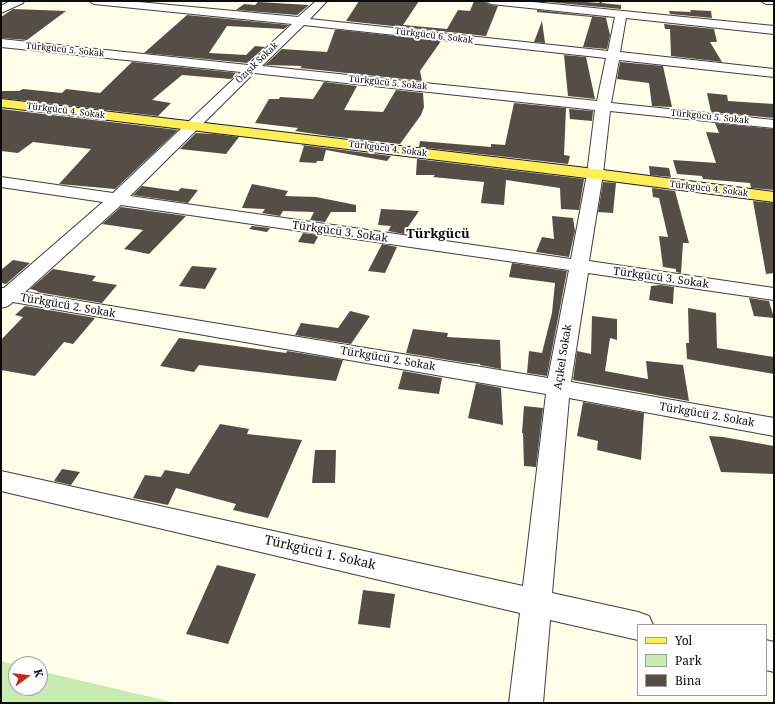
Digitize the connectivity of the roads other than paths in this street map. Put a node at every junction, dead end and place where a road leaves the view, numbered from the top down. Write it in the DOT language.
graph roads {
  1 [pos="19,1"];
  2 [pos="94,1"];
  3 [pos="322,1"];
  4 [pos="491,1"];
  5 [pos="766,1"];
  6 [pos="774,1"];
  7 [pos="1,10"];
  8 [pos="621,15"];
  9 [pos="301,22"];
  10 [pos="774,30"];
  11 [pos="1,43"];
  12 [pos="613,56"];
  13 [pos="252,69"];
  14 [pos="774,73"];
  15 [pos="1,103"];
  16 [pos="603,106"];
  17 [pos="774,124"];
  18 [pos="193,126"];
  19 [pos="595,174"];
  20 [pos="1,182"];
  21 [pos="774,197"];
  22 [pos="117,199"];
  23 [pos="578,266"];
  24 [pos="774,294"];
  25 [pos="3,297"];
  26 [pos="558,388"];
  27 [pos="774,427"];
  28 [pos="1,481"];
  29 [pos="537,602"];
  30 [pos="637,626"];
  31 [pos="526,703"];
  1 -- 7 [label="street"];
  2 -- 9 [label="street, Türkgücü 6. Sokak"];
  3 -- 9 [label="street, Özışık Sokak"];
  4 -- 8 [label="street"];
  5 -- 6 [label="street"];
  8 -- 10 [label="street"];
  8 -- 12 [label="street, Açıkel Sokak"];
  9 -- 12 [label="street, Türkgücü 6. Sokak"];
  9 -- 13 [label="street, Özışık Sokak"];
  11 -- 13 [label="street, Türkgücü 5. Sokak"];
  12 -- 14 [label="street, Türkgücü 6. Sokak"];
  12 -- 16 [label="street, Açıkel Sokak"];
  13 -- 16 [label="street, Türkgücü 5. Sokak"];
  13 -- 18 [label="street, Özışık Sokak"];
  15 -- 18 [label="main road, Türkgücü 4. Sokak"];
  16 -- 17 [label="street, Türkgücü 5. Sokak"];
  16 -- 19 [label="street, Açıkel Sokak"];
  18 -- 19 [label="main road, Türkgücü 4. Sokak"];
  18 -- 22 [label="street, Özışık Sokak"];
  19 -- 21 [label="main road, Türkgücü 4. Sokak"];
  19 -- 23 [label="street, Açıkel Sokak"];
  20 -- 22 [label="street, Türkgücü 3. Sokak"];
  22 -- 23 [label="street, Türkgücü 3. Sokak"];
  22 -- 25 [label="street, Özışık Sokak"];
  23 -- 24 [label="street, Türkgücü 3. Sokak"];
  23 -- 26 [label="street, Açıkel Sokak"];
  25 -- 26 [label="street, Türkgücü 2. Sokak"];
  26 -- 27 [label="street, Türkgücü 2. Sokak"];
  26 -- 29 [label="street, Açıkel Sokak"];
  28 -- 29 [label="street, Türkgücü 1. Sokak"];
  29 -- 30 [label="street, Türkgücü 1. Sokak"];
  29 -- 31 [label="street, Açıkel Sokak"];
}
